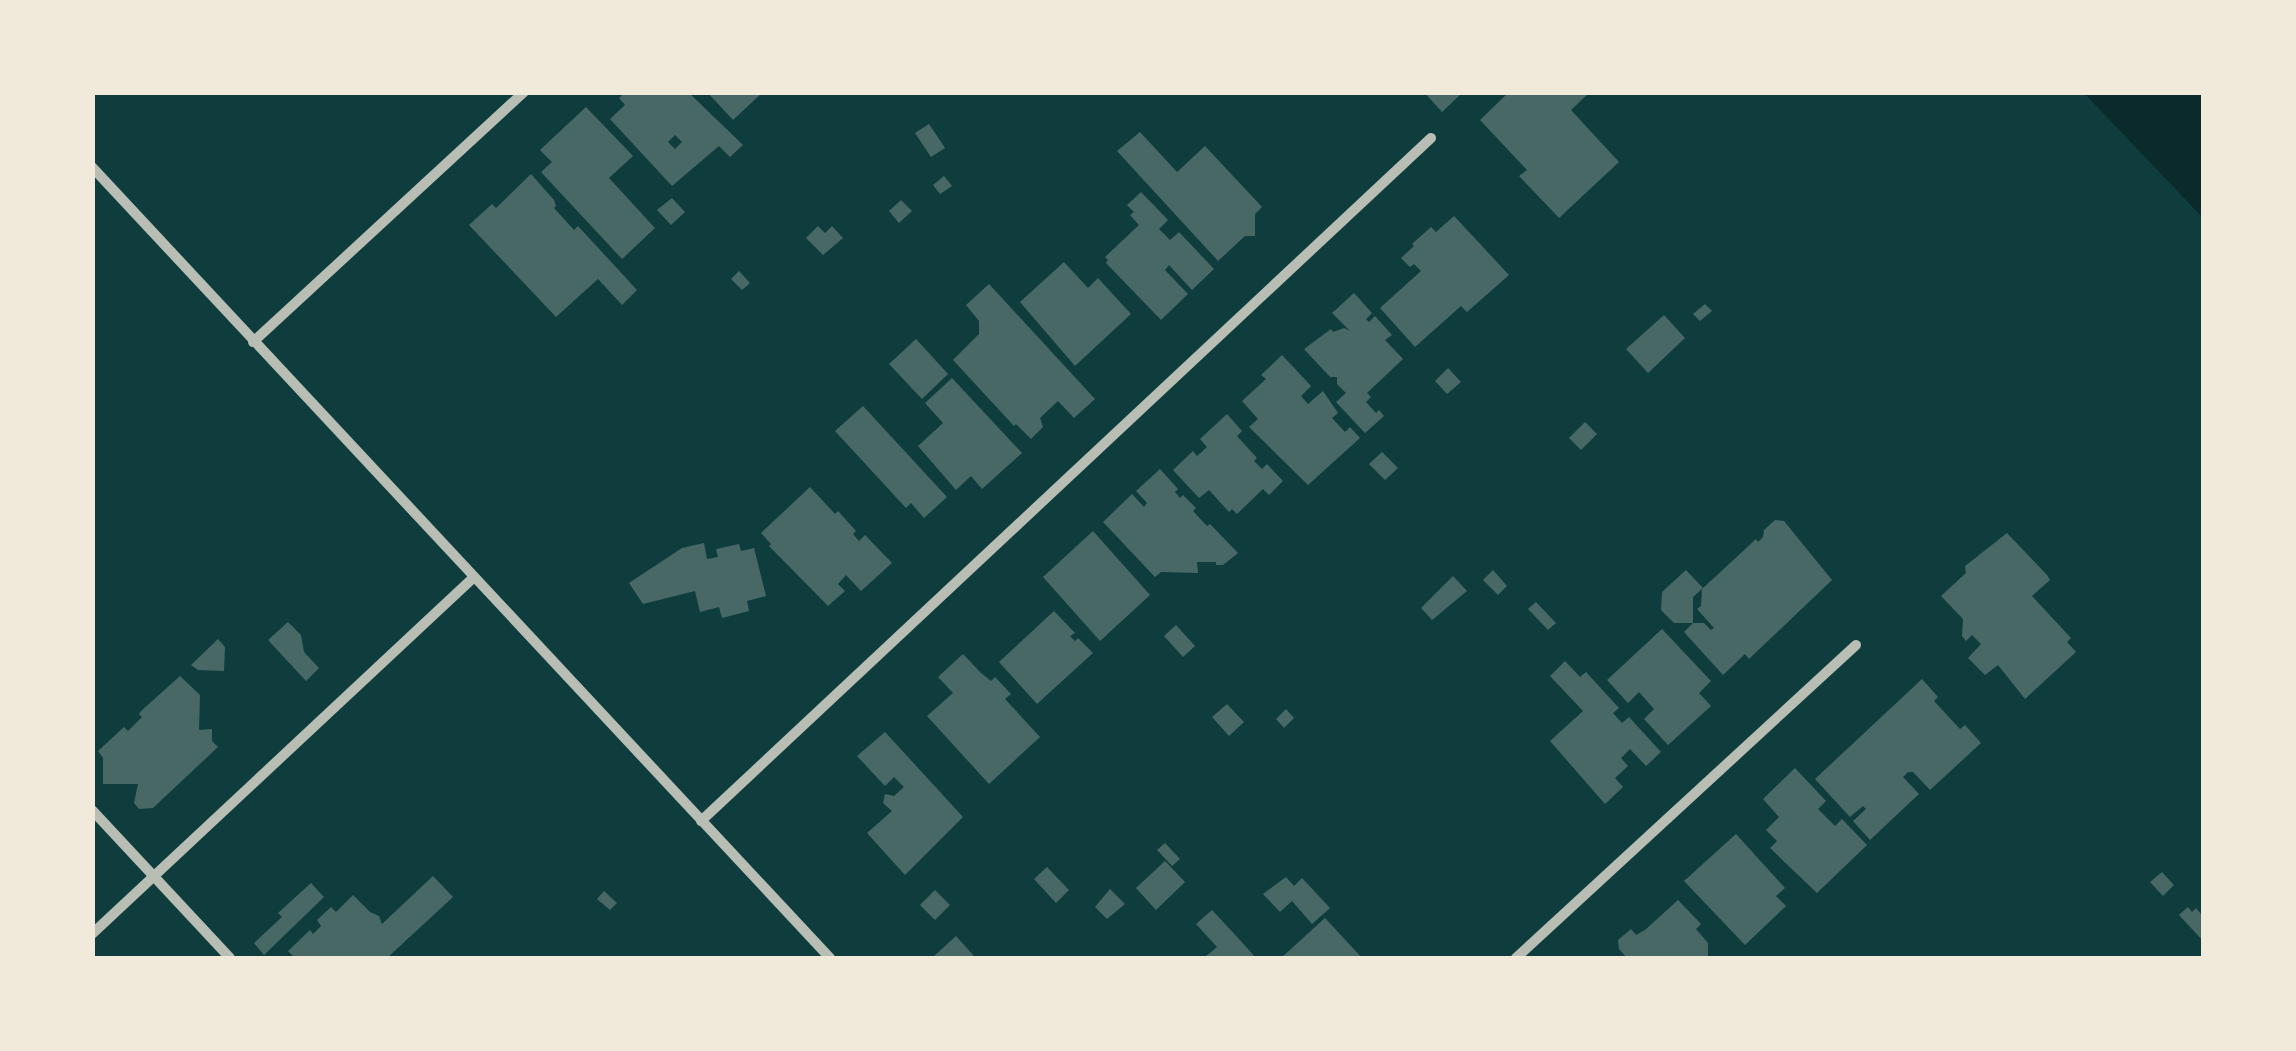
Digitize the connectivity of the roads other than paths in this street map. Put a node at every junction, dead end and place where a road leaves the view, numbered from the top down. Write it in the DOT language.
graph roads {
  1 [pos="524,92"];
  2 [pos="1431,138"];
  3 [pos="92,167"];
  4 [pos="253,342"];
  5 [pos="473,578"];
  6 [pos="1856,646"];
  7 [pos="92,810"];
  8 [pos="701,821"];
  9 [pos="154,875"];
  10 [pos="92,934"];
  11 [pos="230,958"];
  12 [pos="830,958"];
  13 [pos="1516,958"];
  1 -- 4 [label="street"];
  2 -- 8 [label="street"];
  3 -- 4 [label="street"];
  4 -- 5 [label="street"];
  5 -- 8 [label="street"];
  5 -- 9 [label="street"];
  6 -- 13 [label="street"];
  7 -- 9 [label="street"];
  8 -- 12 [label="street"];
  9 -- 10 [label="street"];
  9 -- 11 [label="street"];
}
